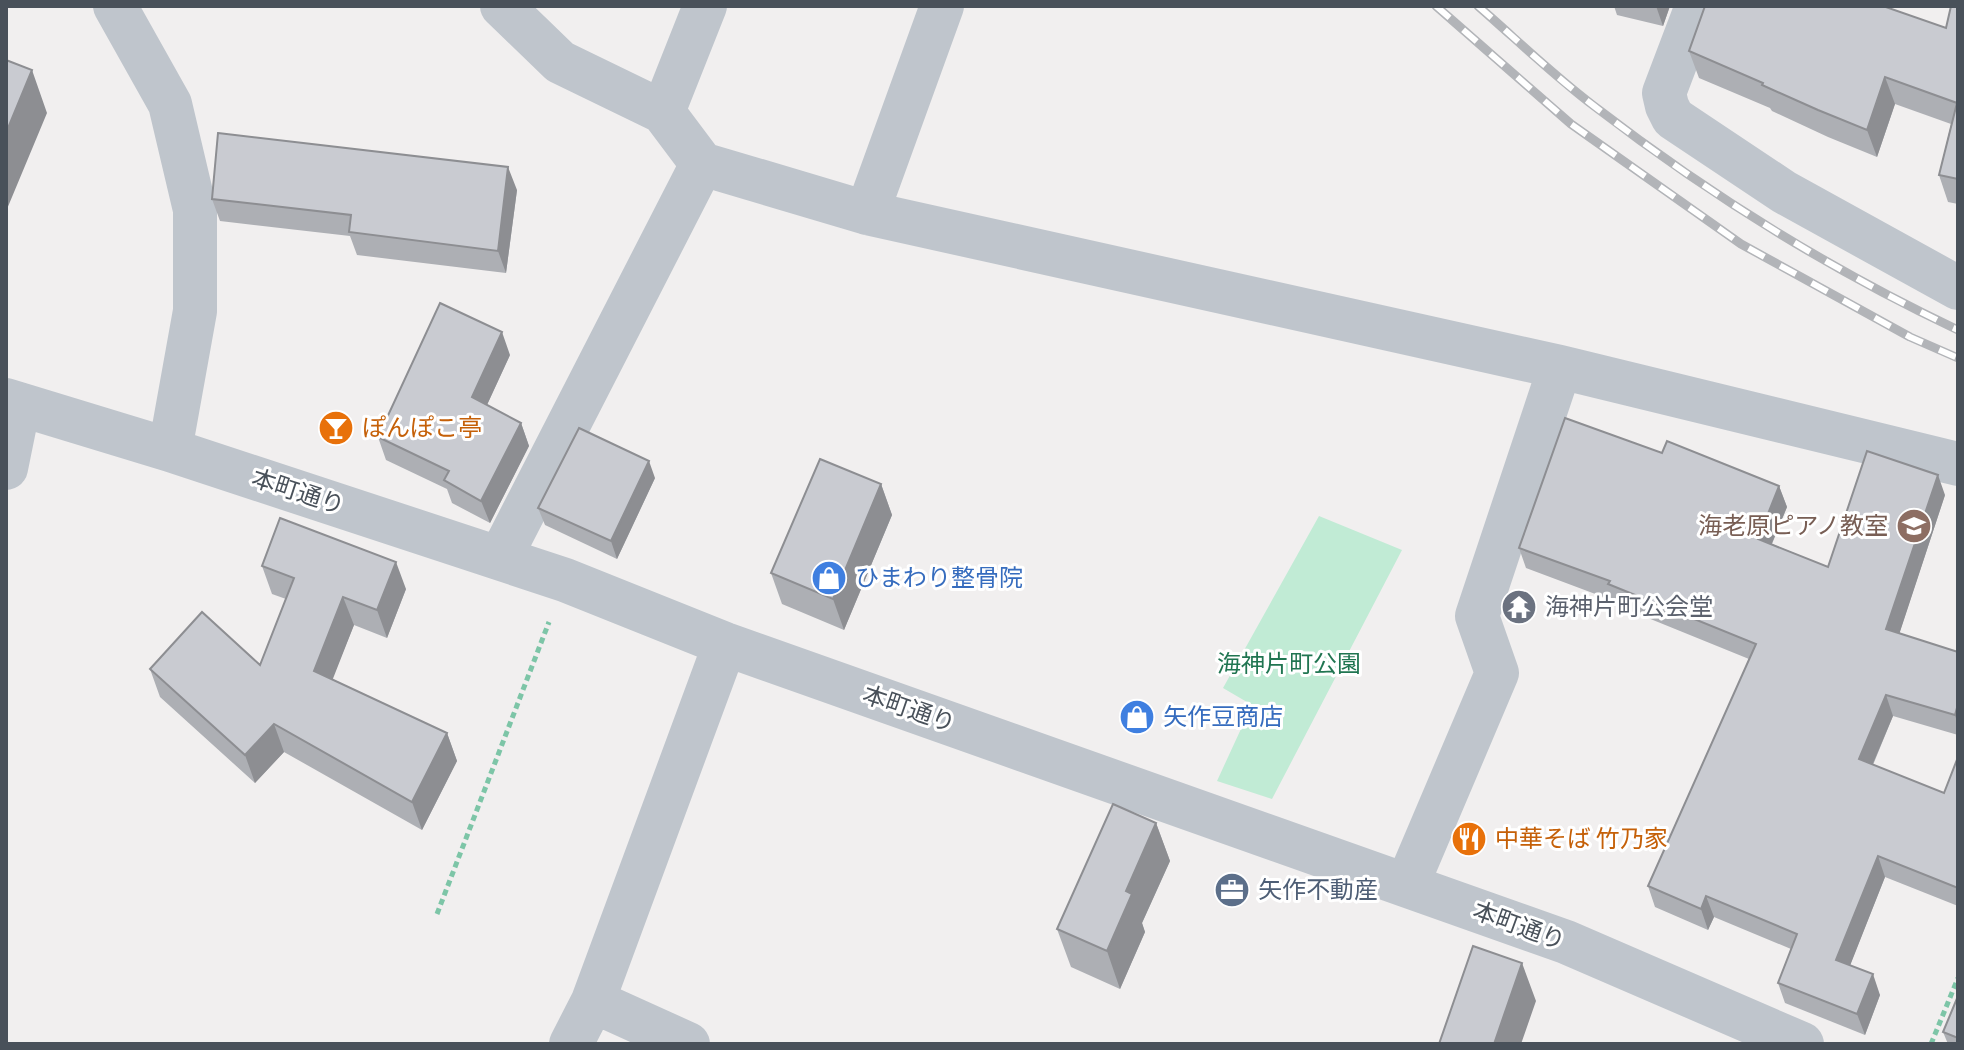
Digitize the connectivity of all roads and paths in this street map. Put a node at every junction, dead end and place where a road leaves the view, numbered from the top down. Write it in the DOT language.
graph roads {
  1 [pos="115,6"];
  2 [pos="502,6"];
  3 [pos="705,6"];
  4 [pos="942,6"];
  5 [pos="1697,6"];
  6 [pos="663,112"];
  7 [pos="702,164"];
  8 [pos="867,213"];
  9 [pos="1958,288"];
  10 [pos="1560,367"];
  11 [pos="12,402"];
  12 [pos="170,450"];
  13 [pos="1958,464"];
  14 [pos="6,468"];
  15 [pos="500,558"];
  16 [pos="565,580"];
  17 [pos="725,644"];
  18 [pos="1407,885"];
  19 [pos="437,914"];
  20 [pos="1958,978"];
  21 [pos="593,1001"];
  22 [pos="571,1044"];
  23 [pos="688,1044"];
  24 [pos="1802,1044"];
  25 [pos="1931,1044"];
  1 -- 12 [label="street"];
  2 -- 6 [label="street"];
  3 -- 6 [label="street"];
  4 -- 8 [label="street"];
  5 -- 9 [label="street"];
  6 -- 7 [label="street"];
  7 -- 8 [label="street"];
  7 -- 15 [label="street"];
  8 -- 10 [label="street"];
  10 -- 13 [label="street"];
  10 -- 18 [label="street"];
  11 -- 12 [label="street, 本町通り"];
  11 -- 14 [label="street"];
  12 -- 15 [label="street, 本町通り"];
  15 -- 16 [label="street, 本町通り"];
  16 -- 17 [label="street, 本町通り"];
  16 -- 19 [label="path"];
  17 -- 18 [label="street, 本町通り"];
  17 -- 21 [label="street"];
  18 -- 24 [label="street, 本町通り"];
  20 -- 25 [label="path"];
  21 -- 22 [label="street"];
  21 -- 23 [label="street"];
}
